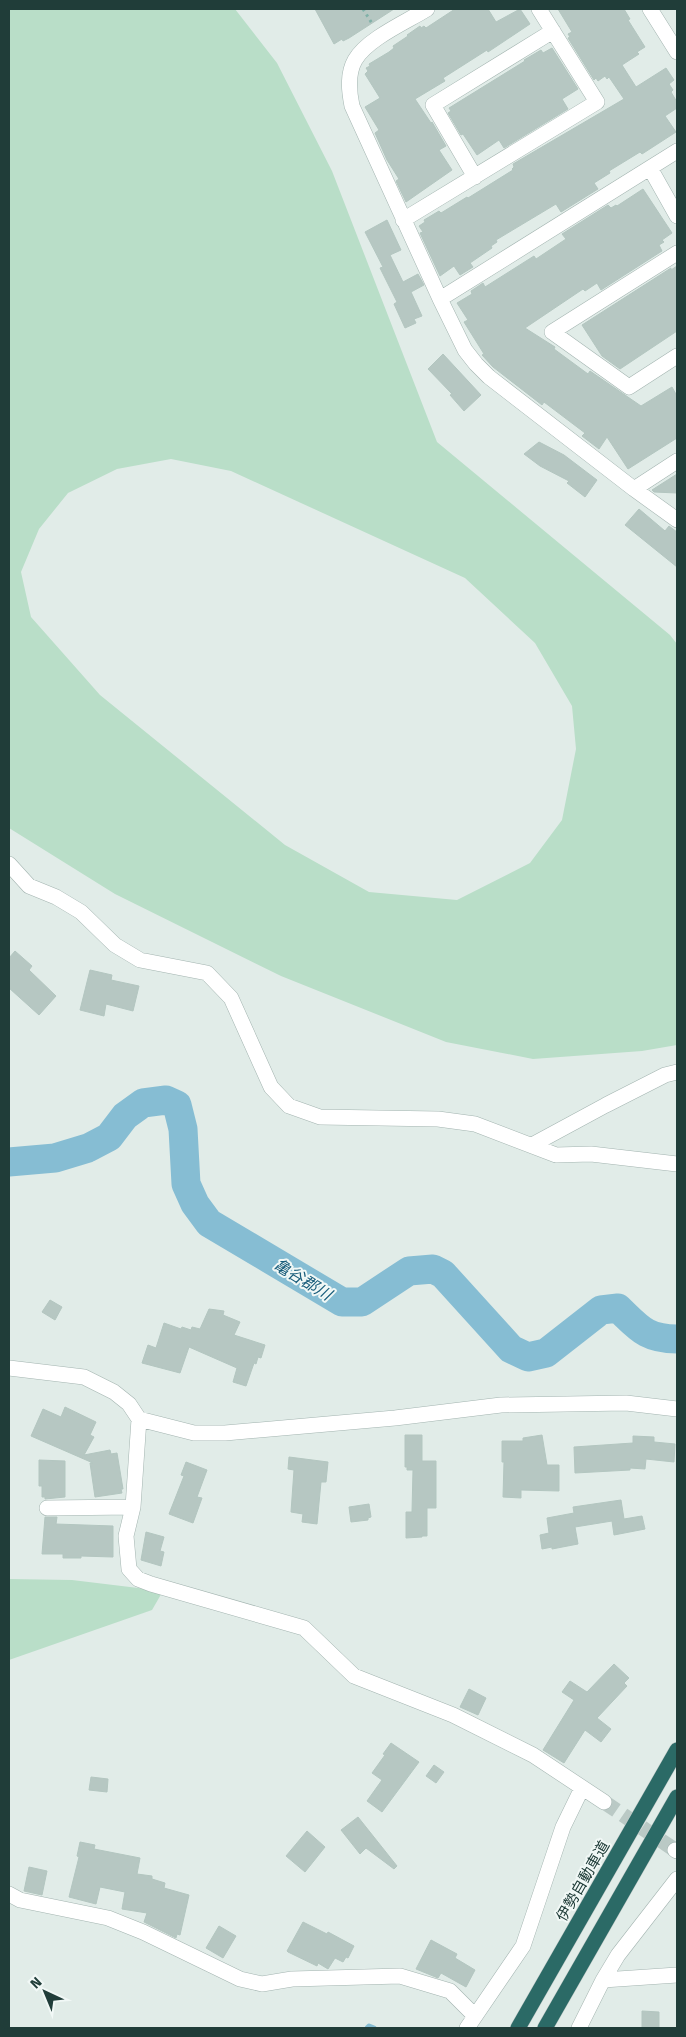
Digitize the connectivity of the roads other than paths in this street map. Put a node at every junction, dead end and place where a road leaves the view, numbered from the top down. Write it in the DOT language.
graph roads {
  1 [pos="427,9"];
  2 [pos="539,9"];
  3 [pos="650,9"];
  4 [pos="553,31"];
  5 [pos="677,52"];
  6 [pos="677,151"];
  7 [pos="650,168"];
  8 [pos="475,177"];
  9 [pos="677,216"];
  10 [pos="403,220"];
  11 [pos="677,253"];
  12 [pos="440,299"];
  13 [pos="677,356"];
  14 [pos="677,461"];
  15 [pos="634,489"];
  16 [pos="677,520"];
  17 [pos="9,864"];
  18 [pos="677,1072"];
  19 [pos="532,1145"];
  20 [pos="677,1164"];
  21 [pos="9,1368"];
  22 [pos="677,1409"];
  23 [pos="138,1419"];
  24 [pos="47,1508"];
  25 [pos="133,1508"];
  26 [pos="677,1750"];
  27 [pos="582,1788"];
  28 [pos="677,1797"];
  29 [pos="604,1802"];
  30 [pos="677,1879"];
  31 [pos="9,1894"];
  32 [pos="677,1975"];
  33 [pos="603,1980"];
  34 [pos="471,2022"];
  35 [pos="518,2028"];
  36 [pos="544,2028"];
  37 [pos="579,2028"];
  1 -- 10 [label="street"];
  2 -- 4 [label="street"];
  3 -- 5 [label="street"];
  4 -- 8 [label="street"];
  4 -- 8 [label="street"];
  6 -- 7 [label="street"];
  7 -- 9 [label="street"];
  7 -- 12 [label="street"];
  8 -- 10 [label="street"];
  10 -- 12 [label="street"];
  11 -- 13 [label="street"];
  12 -- 15 [label="street"];
  14 -- 15 [label="street"];
  15 -- 16 [label="street"];
  17 -- 19 [label="street"];
  18 -- 19 [label="street"];
  19 -- 20 [label="street"];
  21 -- 23 [label="street"];
  22 -- 23 [label="street"];
  23 -- 25 [label="street"];
  24 -- 25 [label="street"];
  25 -- 27 [label="street"];
  26 -- 35 [label="highway, 伊勢自動車道"];
  27 -- 29 [label="street"];
  27 -- 34 [label="street"];
  28 -- 36 [label="highway"];
  30 -- 33 [label="street"];
  31 -- 34 [label="street"];
  32 -- 33 [label="street"];
  33 -- 37 [label="street"];
}
